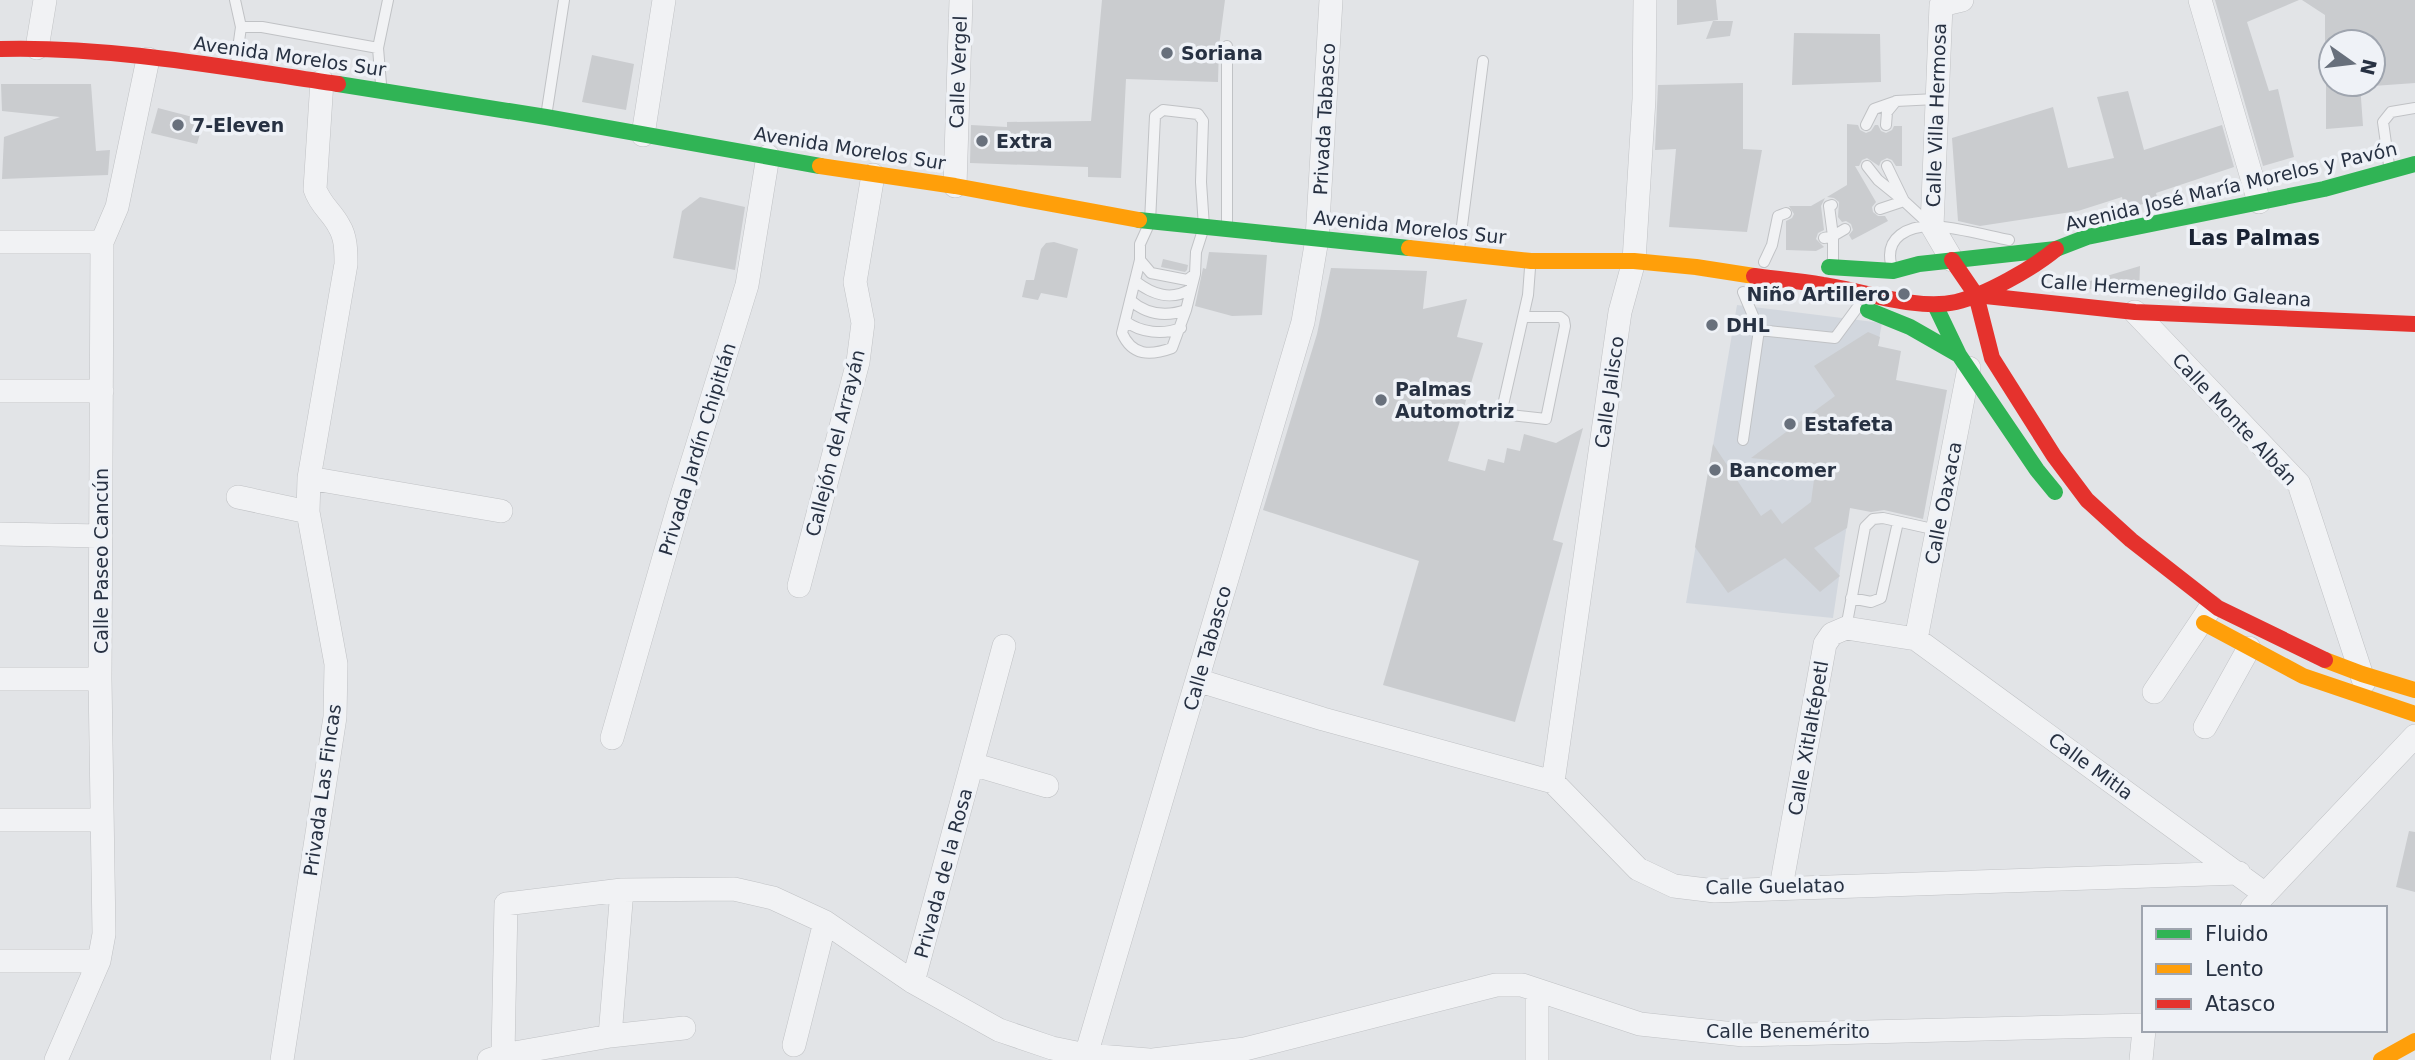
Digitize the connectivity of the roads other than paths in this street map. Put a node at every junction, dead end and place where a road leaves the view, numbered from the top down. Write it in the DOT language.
graph roads {
  1 [pos="46,0"];
  2 [pos="234,0"];
  3 [pos="388,0"];
  4 [pos="564,0"];
  5 [pos="664,0"];
  6 [pos="961,0"];
  7 [pos="1331,0"];
  8 [pos="1645,0"];
  9 [pos="2200,0"];
  10 [pos="1945,2"];
  11 [pos="241,27"];
  12 [pos="1227,46"];
  13 [pos="37,48"];
  14 [pos="378,48"];
  15 [pos="0,49"];
  16 [pos="148,59"];
  17 [pos="1483,61"];
  18 [pos="235,68"];
  19 [pos="323,81"];
  20 [pos="382,90"];
  21 [pos="1936,99"];
  22 [pos="1896,101"];
  23 [pos="2415,108"];
  24 [pos="546,117"];
  25 [pos="1866,125"];
  26 [pos="1886,125"];
  27 [pos="643,135"];
  28 [pos="768,156"];
  29 [pos="2415,164"];
  30 [pos="1867,166"];
  31 [pos="1887,166"];
  32 [pos="2389,170"];
  33 [pos="873,175"];
  34 [pos="1878,180"];
  35 [pos="955,186"];
  36 [pos="1867,186"];
  37 [pos="1904,201"];
  38 [pos="2259,202"];
  39 [pos="1829,206"];
  40 [pos="1880,209"];
  41 [pos="1786,213"];
  42 [pos="1150,222"];
  43 [pos="1204,226"];
  44 [pos="1932,226"];
  45 [pos="1227,229"];
  46 [pos="1845,229"];
  47 [pos="1828,237"];
  48 [pos="1317,239"];
  49 [pos="1786,239"];
  50 [pos="0,242"];
  51 [pos="102,242"];
  52 [pos="1772,246"];
  53 [pos="2056,249"];
  54 [pos="1458,252"];
  55 [pos="1140,260"];
  56 [pos="1952,260"];
  57 [pos="1531,261"];
  58 [pos="1634,261"];
  59 [pos="1764,262"];
  60 [pos="1792,264"];
  61 [pos="1696,267"];
  62 [pos="1826,267"];
  63 [pos="1195,274"];
  64 [pos="1897,276"];
  65 [pos="1136,281"];
  66 [pos="1191,289"];
  67 [pos="1750,293"];
  68 [pos="1976,295"];
  69 [pos="1130,300"];
  70 [pos="1834,305"];
  71 [pos="1935,305"];
  72 [pos="1857,308"];
  73 [pos="1186,310"];
  74 [pos="2135,312"];
  75 [pos="1524,317"];
  76 [pos="1125,321"];
  77 [pos="2415,324"];
  78 [pos="1181,328"];
  79 [pos="1759,330"];
  80 [pos="1964,361"];
  81 [pos="0,391"];
  82 [pos="102,391"];
  83 [pos="1744,440"];
  84 [pos="309,478"];
  85 [pos="238,498"];
  86 [pos="2063,501"];
  87 [pos="501,511"];
  88 [pos="309,512"];
  89 [pos="1898,522"];
  90 [pos="1937,530"];
  91 [pos="0,534"];
  92 [pos="101,536"];
  93 [pos="799,586"];
  94 [pos="1851,598"];
  95 [pos="2201,613"];
  96 [pos="1846,628"];
  97 [pos="1916,639"];
  98 [pos="1004,646"];
  99 [pos="2249,648"];
  100 [pos="2362,674"];
  101 [pos="0,679"];
  102 [pos="100,679"];
  103 [pos="1198,680"];
  104 [pos="2415,690"];
  105 [pos="2154,692"];
  106 [pos="2368,698"];
  107 [pos="2415,715"];
  108 [pos="2205,727"];
  109 [pos="2415,736"];
  110 [pos="612,738"];
  111 [pos="972,764"];
  112 [pos="1553,782"];
  113 [pos="1047,786"];
  114 [pos="0,820"];
  115 [pos="100,820"];
  116 [pos="2239,873"];
  117 [pos="1781,887"];
  118 [pos="622,890"];
  119 [pos="2259,901"];
  120 [pos="825,922"];
  121 [pos="0,961"];
  122 [pos="99,961"];
  123 [pos="913,982"];
  124 [pos="1537,990"];
  125 [pos="2142,1025"];
  126 [pos="684,1028"];
  127 [pos="2144,1032"];
  128 [pos="610,1035"];
  129 [pos="2415,1041"];
  130 [pos="794,1045"];
  131 [pos="1086,1055"];
  132 [pos="496,1058"];
  133 [pos="56,1060"];
  134 [pos="282,1060"];
  135 [pos="1151,1060"];
  136 [pos="1537,1060"];
  137 [pos="2141,1060"];
  138 [pos="2382,1060"];
  1 -- 13 [label="street"];
  2 -- 11 [label="lane"];
  3 -- 14 [label="lane"];
  4 -- 24 [label="lane"];
  5 -- 27 [label="street"];
  6 -- 35 [label="street, Calle Vergel"];
  7 -- 48 [label="street, Privada Tabasco"];
  8 -- 58 [label="street, Calle Jalisco"];
  9 -- 38 [label="street"];
  10 -- 21 [label="street, Calle Villa Hermosa"];
  11 -- 14 [label="lane"];
  11 -- 18 [label="lane"];
  12 -- 45 [label="lane"];
  13 -- 15 [label="main road, Avenida Morelos Sur"];
  13 -- 16 [label="main road, Avenida Morelos Sur"];
  14 -- 20 [label="lane"];
  16 -- 18 [label="main road, Avenida Morelos Sur"];
  16 -- 51 [label="street, Calle Paseo Cancún"];
  17 -- 54 [label="lane"];
  18 -- 19 [label="main road, Avenida Morelos Sur"];
  19 -- 20 [label="main road, Avenida Morelos Sur"];
  19 -- 84 [label="street, Privada Las Fincas"];
  20 -- 24 [label="main road, Avenida Morelos Sur"];
  21 -- 22 [label="lane"];
  21 -- 44 [label="street, Calle Villa Hermosa"];
  22 -- 25 [label="lane"];
  22 -- 26 [label="lane"];
  23 -- 32 [label="lane"];
  24 -- 27 [label="main road, Avenida Morelos Sur"];
  27 -- 28 [label="main road, Avenida Morelos Sur"];
  28 -- 33 [label="main road, Avenida Morelos Sur"];
  28 -- 110 [label="street, Privada Jardín Chipitlán"];
  29 -- 32 [label="main road, Avenida José María Morelos y Pavón"];
  30 -- 34 [label="lane"];
  31 -- 37 [label="lane"];
  32 -- 38 [label="main road, Avenida José María Morelos y Pavón"];
  33 -- 35 [label="main road, Avenida Morelos Sur"];
  33 -- 93 [label="street, Callejón del Arrayán"];
  34 -- 36 [label="lane"];
  34 -- 37 [label="lane"];
  35 -- 42 [label="main road, Avenida Morelos Sur"];
  37 -- 40 [label="lane"];
  37 -- 44 [label="lane"];
  38 -- 53 [label="main road, Avenida José María Morelos y Pavón"];
  39 -- 47 [label="lane"];
  41 -- 52 [label="lane"];
  42 -- 43 [label="main road, Avenida Morelos Sur"];
  42 -- 43 [label="lane"];
  42 -- 55 [label="lane"];
  43 -- 45 [label="main road, Avenida Morelos Sur"];
  43 -- 63 [label="lane"];
  44 -- 53 [label="lane"];
  44 -- 56 [label="street, Calle Villa Hermosa"];
  44 -- 64 [label="lane"];
  45 -- 48 [label="main road, Avenida Morelos Sur"];
  46 -- 47 [label="lane"];
  47 -- 62 [label="lane"];
  48 -- 54 [label="main road, Avenida Morelos Sur"];
  48 -- 103 [label="street, Calle Tabasco"];
  49 -- 52 [label="lane"];
  50 -- 51 [label="street"];
  51 -- 82 [label="street, Calle Paseo Cancún"];
  52 -- 59 [label="lane"];
  53 -- 56 [label="main road"];
  53 -- 68 [label="main road, Avenida Morelos Sur"];
  54 -- 57 [label="main road, Avenida Morelos Sur"];
  55 -- 63 [label="lane"];
  55 -- 65 [label="lane"];
  56 -- 64 [label="main road"];
  56 -- 68 [label="main road"];
  57 -- 58 [label="main road, Avenida Morelos Sur"];
  57 -- 75 [label="lane"];
  58 -- 61 [label="main road, Avenida Morelos Sur"];
  58 -- 112 [label="street, Calle Jalisco"];
  59 -- 60 [label="main road, Avenida Morelos Sur"];
  59 -- 61 [label="main road, Avenida Morelos Sur"];
  61 -- 67 [label="main road"];
  61 -- 71 [label="main road, Avenida Morelos Sur"];
  62 -- 64 [label="main road"];
  63 -- 66 [label="lane"];
  65 -- 66 [label="lane"];
  65 -- 69 [label="lane"];
  66 -- 73 [label="lane"];
  67 -- 79 [label="lane"];
  68 -- 71 [label="main road, Avenida Morelos Sur"];
  68 -- 74 [label="main road, Calle Hermenegildo Galeana"];
  68 -- 95 [label="main road"];
  69 -- 73 [label="lane"];
  69 -- 76 [label="lane"];
  70 -- 72 [label="main road"];
  71 -- 80 [label="main road"];
  72 -- 79 [label="lane"];
  72 -- 80 [label="main road"];
  73 -- 78 [label="lane"];
  74 -- 77 [label="main road, Calle Hermenegildo Galeana"];
  74 -- 100 [label="street, Calle Monte Albán"];
  75 -- 75 [label="lane"];
  76 -- 78 [label="lane"];
  76 -- 78 [label="lane"];
  79 -- 83 [label="lane"];
  80 -- 86 [label="main road"];
  80 -- 90 [label="street, Calle Oaxaca"];
  81 -- 82 [label="street"];
  82 -- 92 [label="street, Calle Paseo Cancún"];
  84 -- 87 [label="street"];
  84 -- 88 [label="street, Privada Las Fincas"];
  85 -- 88 [label="street"];
  88 -- 134 [label="street, Privada Las Fincas"];
  89 -- 90 [label="lane"];
  89 -- 94 [label="lane"];
  89 -- 94 [label="lane"];
  90 -- 97 [label="street, Calle Oaxaca"];
  91 -- 92 [label="street"];
  92 -- 102 [label="street, Calle Paseo Cancún"];
  94 -- 96 [label="lane"];
  95 -- 99 [label="main road"];
  95 -- 100 [label="main road"];
  95 -- 105 [label="street"];
  96 -- 97 [label="street"];
  96 -- 117 [label="street, Calle Xitlaltépetl"];
  97 -- 116 [label="street, Calle Mitla"];
  98 -- 111 [label="street, Privada de la Rosa"];
  99 -- 106 [label="main road"];
  99 -- 108 [label="street"];
  100 -- 104 [label="main road"];
  100 -- 106 [label="street, Calle Monte Albán"];
  101 -- 102 [label="street"];
  102 -- 115 [label="street, Calle Paseo Cancún"];
  103 -- 112 [label="street"];
  103 -- 131 [label="street, Calle Tabasco"];
  106 -- 107 [label="main road"];
  109 -- 119 [label="street"];
  111 -- 113 [label="street, Privada de la Rosa"];
  111 -- 123 [label="street, Privada de la Rosa"];
  112 -- 117 [label="street, Calle Guelatao"];
  114 -- 115 [label="street"];
  115 -- 122 [label="street, Calle Paseo Cancún"];
  116 -- 117 [label="street, Calle Guelatao"];
  116 -- 119 [label="street, Calle Mitla"];
  118 -- 120 [label="street, Calle Benemérito"];
  118 -- 128 [label="street"];
  118 -- 132 [label="street, Calle Benemérito"];
  120 -- 123 [label="street, Calle Benemérito"];
  120 -- 130 [label="street"];
  121 -- 122 [label="street"];
  122 -- 133 [label="street, Calle Paseo Cancún"];
  123 -- 131 [label="street, Calle Benemérito"];
  124 -- 125 [label="street, Calle Benemérito"];
  124 -- 135 [label="street, Calle Benemérito"];
  124 -- 136 [label="street"];
  126 -- 128 [label="street"];
  127 -- 137 [label="street"];
  128 -- 132 [label="street"];
  129 -- 138 [label="main road"];
  131 -- 135 [label="street, Calle Benemérito"];
}
